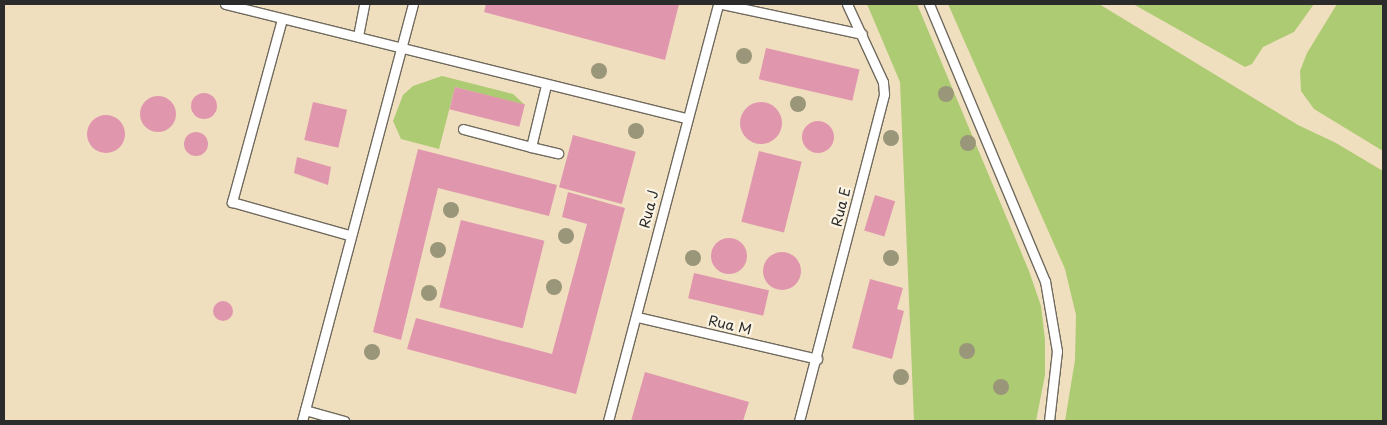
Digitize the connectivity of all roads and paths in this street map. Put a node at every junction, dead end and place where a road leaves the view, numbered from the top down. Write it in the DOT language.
graph roads {
  1 [pos="225,4"];
  2 [pos="364,4"];
  3 [pos="413,4"];
  4 [pos="718,4"];
  5 [pos="722,4"];
  6 [pos="847,4"];
  7 [pos="929,4"];
  8 [pos="282,19"];
  9 [pos="862,34"];
  10 [pos="358,36"];
  11 [pos="401,46"];
  12 [pos="546,85"];
  13 [pos="686,118"];
  14 [pos="463,129"];
  15 [pos="531,147"];
  16 [pos="558,153"];
  17 [pos="350,235"];
  18 [pos="637,317"];
  19 [pos="818,359"];
  20 [pos="305,410"];
  21 [pos="302,421"];
  22 [pos="344,421"];
  23 [pos="608,421"];
  24 [pos="799,421"];
  25 [pos="1049,421"];
  1 -- 8 [label="lane"];
  2 -- 10 [label="lane"];
  3 -- 11 [label="lane"];
  4 -- 13 [label="lane, Rua J"];
  5 -- 9 [label="lane"];
  6 -- 9 [label="lane, Rua E"];
  7 -- 25 [label="lane"];
  8 -- 10 [label="lane"];
  8 -- 17 [label="lane"];
  9 -- 19 [label="lane, Rua E"];
  10 -- 11 [label="lane"];
  11 -- 12 [label="lane"];
  11 -- 17 [label="lane"];
  12 -- 13 [label="lane"];
  12 -- 15 [label="lane"];
  13 -- 18 [label="lane, Rua J"];
  14 -- 15 [label="lane"];
  15 -- 16 [label="lane"];
  17 -- 20 [label="lane"];
  18 -- 19 [label="lane, Rua M"];
  18 -- 23 [label="lane, Rua J"];
  19 -- 24 [label="lane, Rua E"];
  20 -- 21 [label="lane"];
  20 -- 22 [label="lane"];
}
